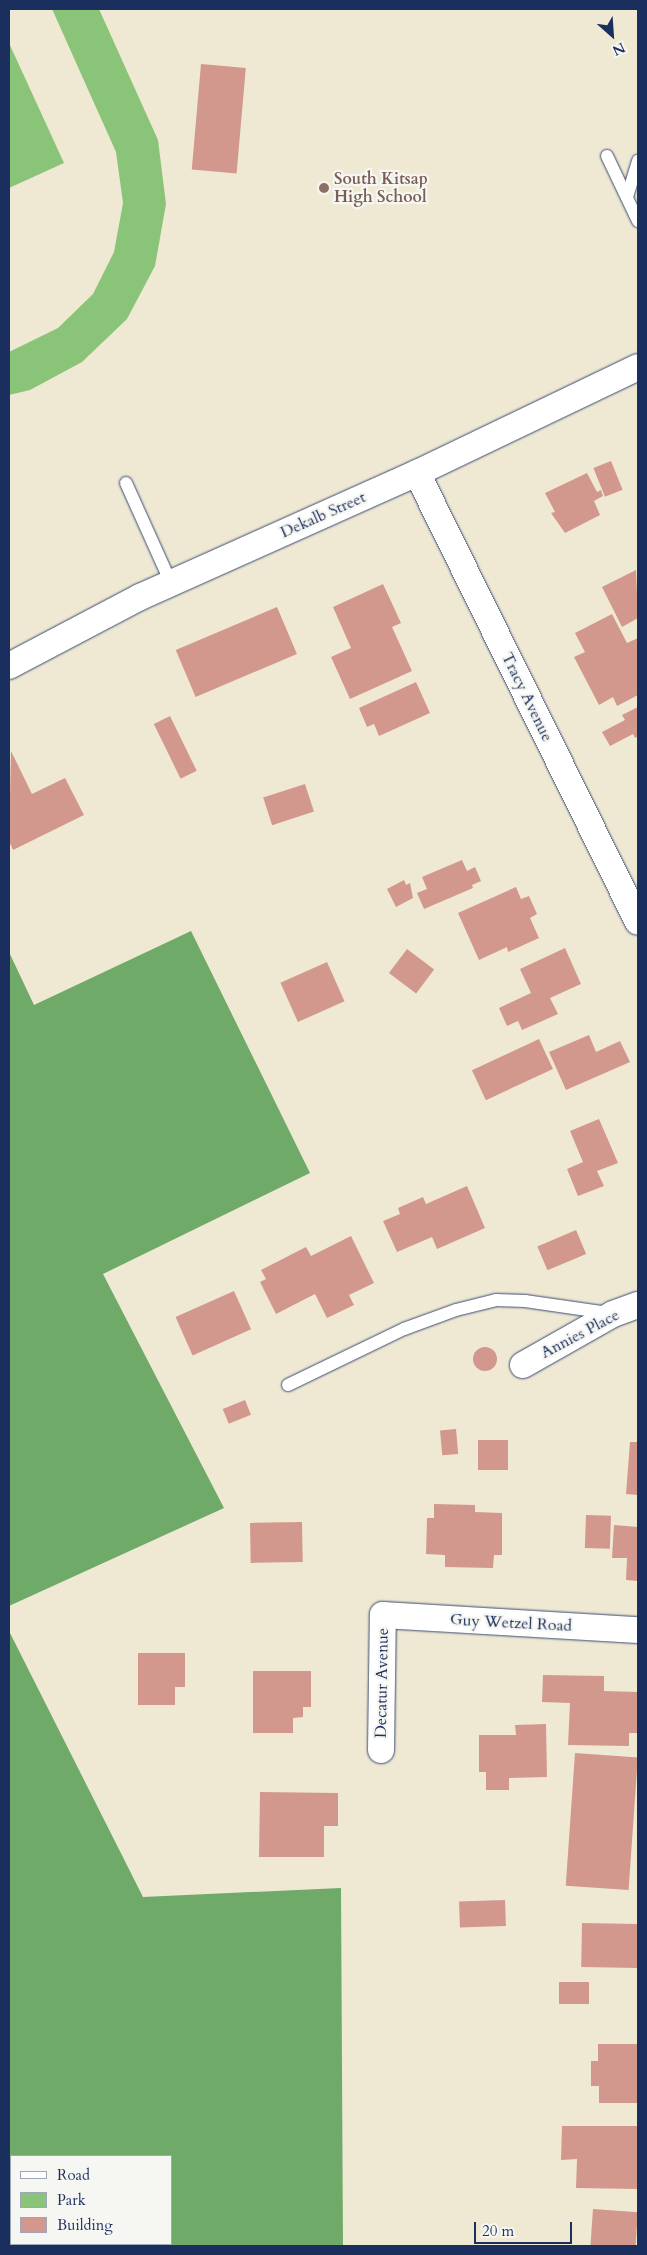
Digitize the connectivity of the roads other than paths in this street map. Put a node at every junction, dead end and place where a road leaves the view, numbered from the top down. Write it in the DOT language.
graph roads {
  1 [pos="607,156"];
  2 [pos="638,161"];
  3 [pos="627,197"];
  4 [pos="638,221"];
  5 [pos="638,366"];
  6 [pos="416,473"];
  7 [pos="126,483"];
  8 [pos="171,583"];
  9 [pos="9,666"];
  10 [pos="638,922"];
  11 [pos="638,1305"];
  12 [pos="613,1314"];
  13 [pos="523,1365"];
  14 [pos="288,1386"];
  15 [pos="383,1615"];
  16 [pos="638,1630"];
  17 [pos="381,1750"];
  1 -- 3 [label="lane"];
  2 -- 3 [label="lane"];
  3 -- 4 [label="lane"];
  5 -- 6 [label="street, Dekalb Street"];
  6 -- 8 [label="street, Dekalb Street"];
  6 -- 10 [label="street, Tracy Avenue"];
  7 -- 8 [label="lane"];
  8 -- 9 [label="street, Dekalb Street"];
  11 -- 12 [label="street, Annies Place"];
  12 -- 13 [label="street, Annies Place"];
  12 -- 14 [label="lane"];
  15 -- 16 [label="street, Guy Wetzel Road"];
  15 -- 17 [label="street, Decatur Avenue"];
}
